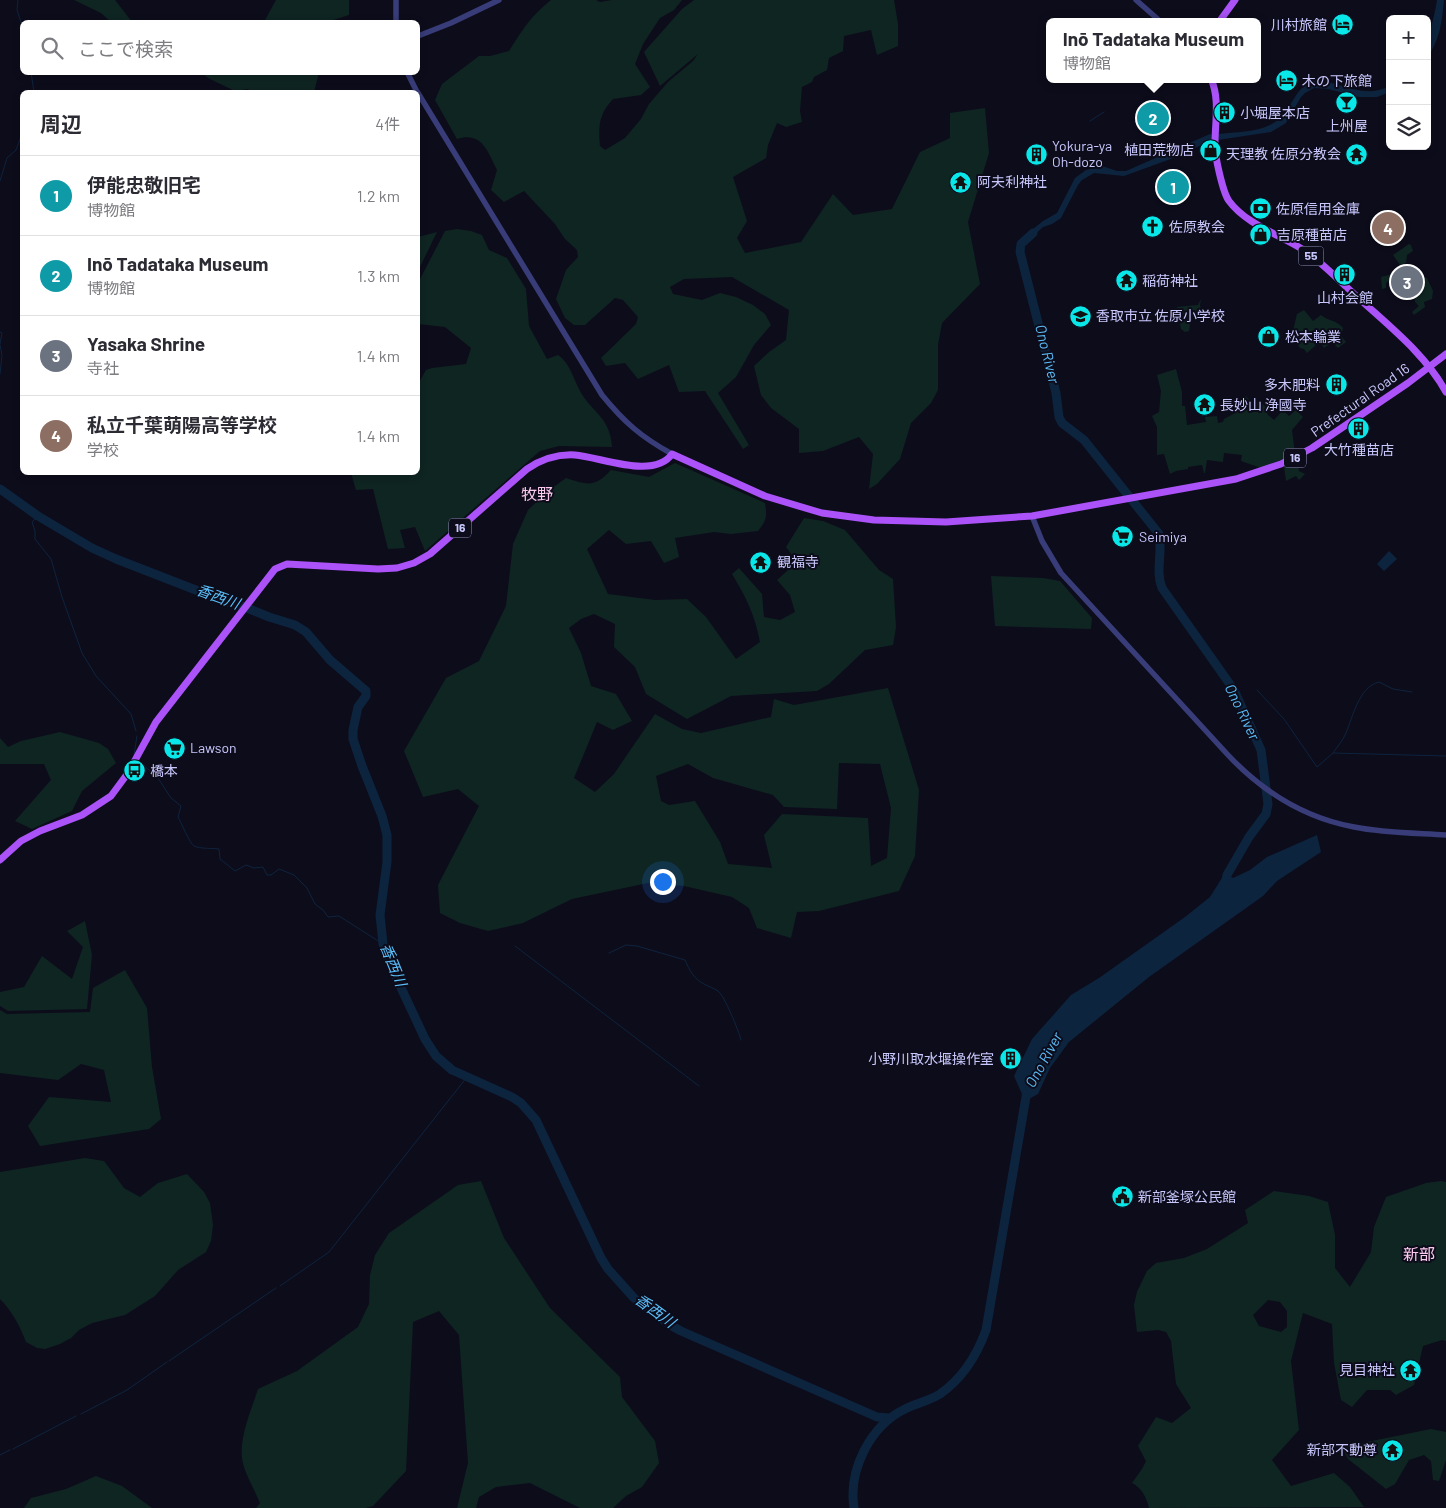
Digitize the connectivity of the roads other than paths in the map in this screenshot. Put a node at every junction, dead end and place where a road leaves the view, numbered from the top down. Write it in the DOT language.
graph roads {
  1 [pos="396,0"];
  2 [pos="499,0"];
  3 [pos="1136,0"];
  4 [pos="1235,0"];
  5 [pos="1156,18"];
  6 [pos="1222,18"];
  7 [pos="396,20"];
  8 [pos="420,35"];
  9 [pos="408,75"];
  10 [pos="1212,83"];
  11 [pos="416,90"];
  12 [pos="420,98"];
  13 [pos="1446,354"];
  14 [pos="1428,367"];
  15 [pos="1446,392"];
  16 [pos="672,454"];
  17 [pos="1032,516"];
  18 [pos="1446,836"];
  19 [pos="0,860"];
  1 -- 7 [label="street"];
  2 -- 8 [label="street"];
  3 -- 5 [label="street"];
  4 -- 6 [label="main road"];
  9 -- 11 [label="street"];
  10 -- 14 [label="main road, 55"];
  12 -- 16 [label="street"];
  13 -- 14 [label="main road, Prefectural Road 16 / 16"];
  14 -- 15 [label="main road, 55"];
  14 -- 17 [label="main road, Prefectural Road 16 / 16"];
  16 -- 17 [label="main road, 16"];
  16 -- 19 [label="main road, 16"];
  17 -- 18 [label="street"];
}
